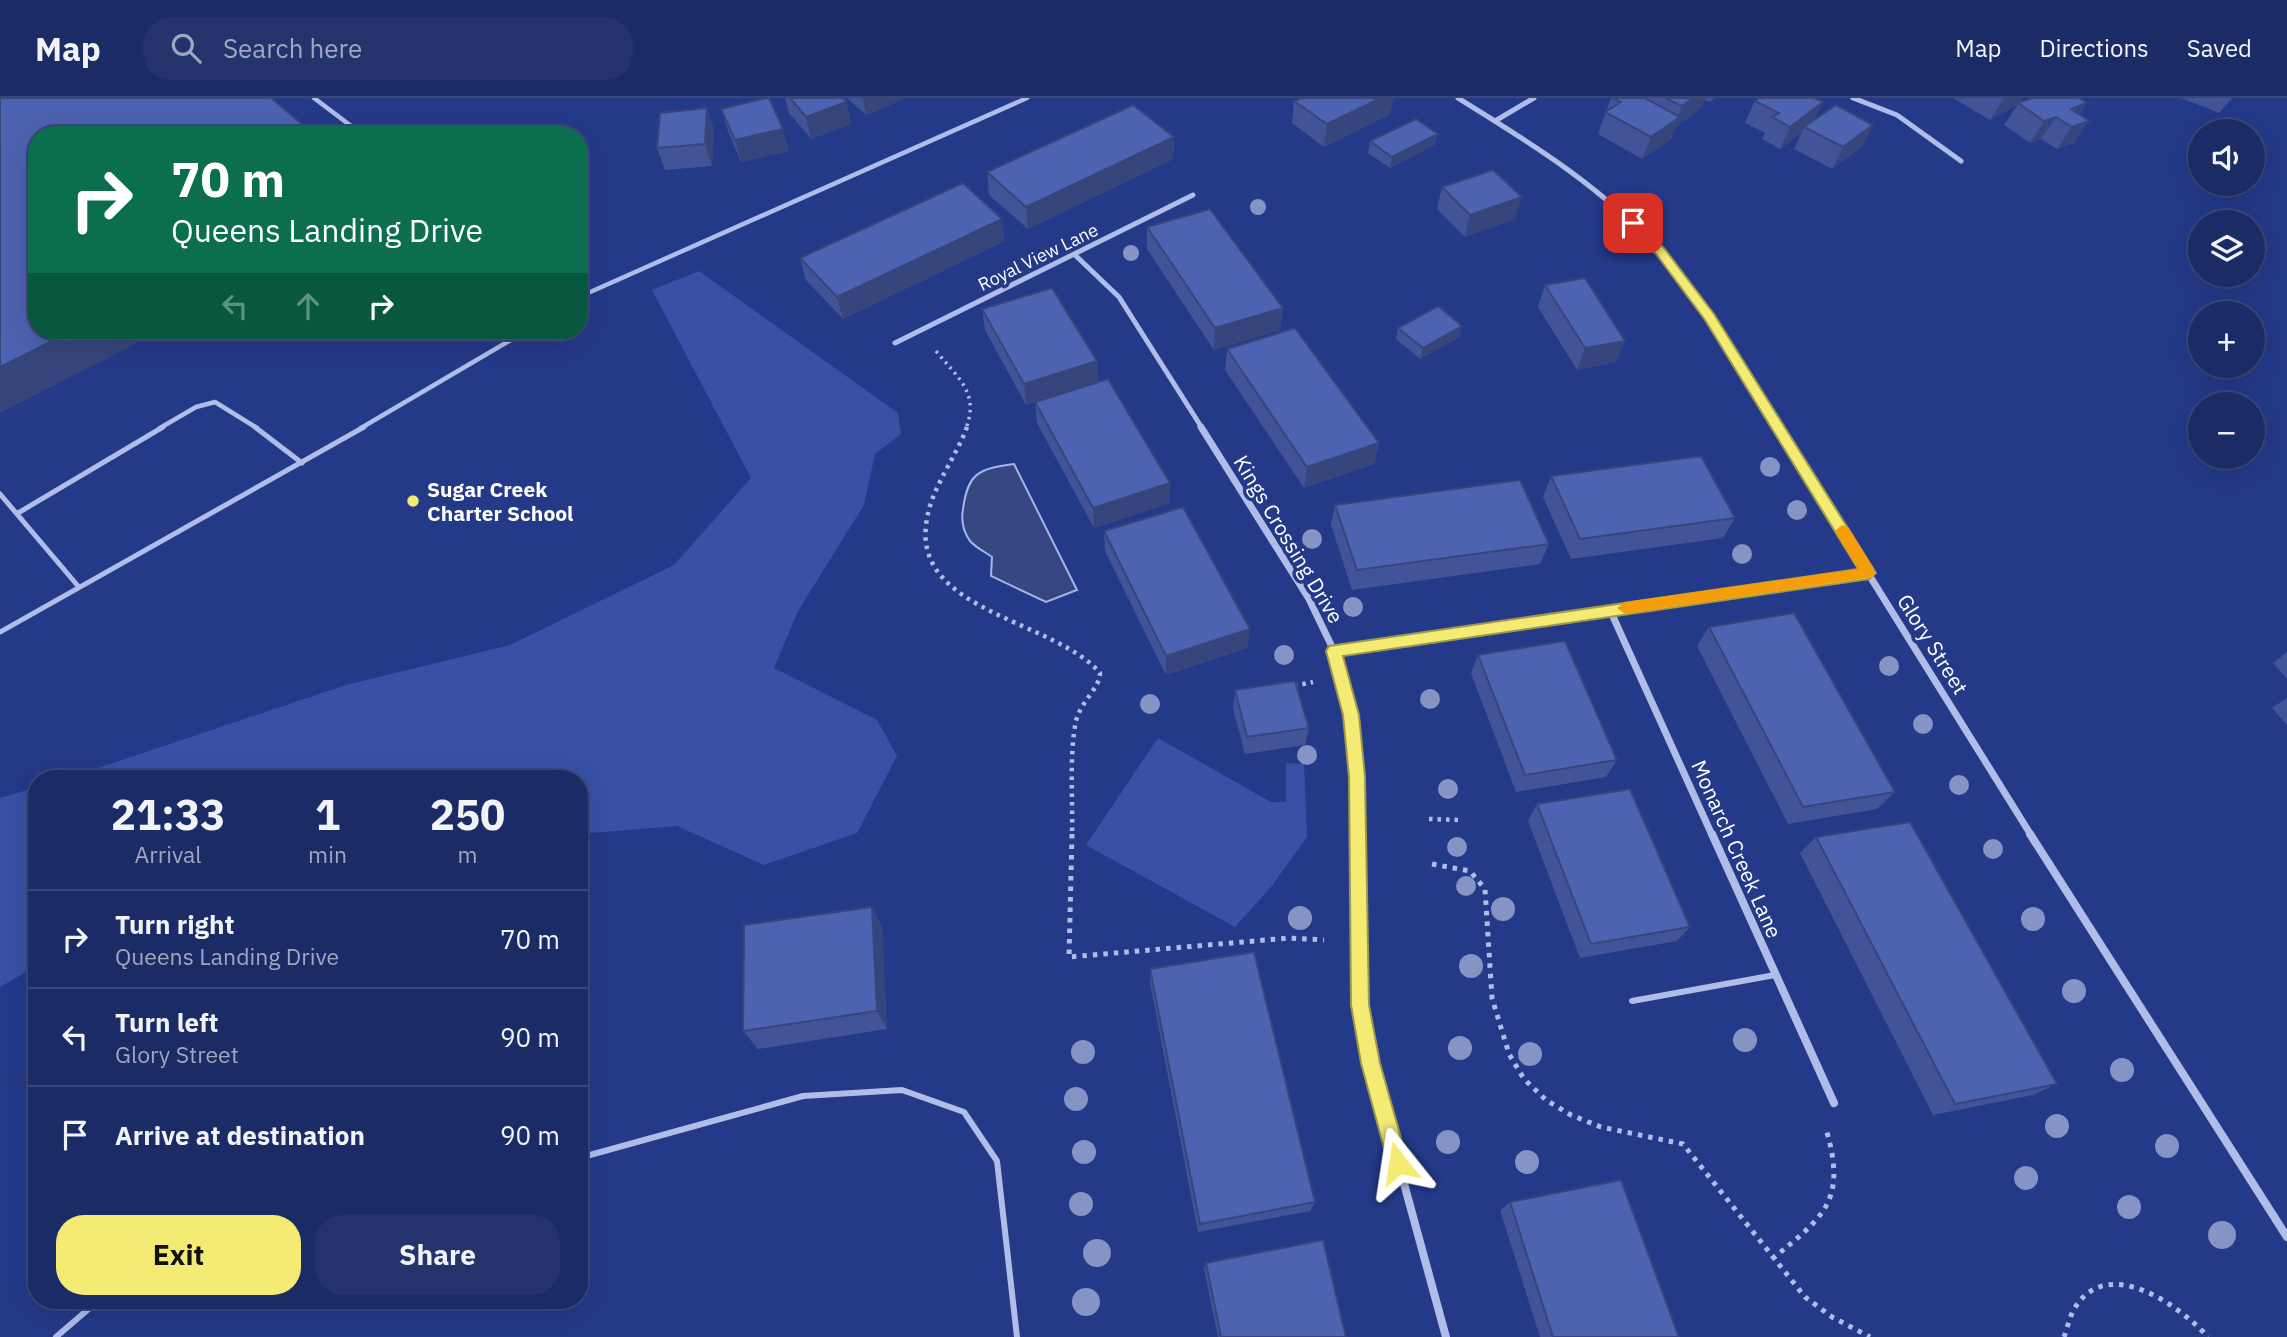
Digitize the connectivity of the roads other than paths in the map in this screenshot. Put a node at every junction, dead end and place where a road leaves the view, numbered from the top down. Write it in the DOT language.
graph roads {
  1 [pos="314,98"];
  2 [pos="1027,98"];
  3 [pos="1458,98"];
  4 [pos="1534,98"];
  5 [pos="1853,98"];
  6 [pos="1495,121"];
  7 [pos="351,126"];
  8 [pos="1961,161"];
  9 [pos="1193,195"];
  10 [pos="1075,255"];
  11 [pos="588,293"];
  12 [pos="511,340"];
  13 [pos="895,343"];
  14 [pos="196,407"];
  15 [pos="302,463"];
  16 [pos="0,494"];
  17 [pos="18,513"];
  18 [pos="1869,573"];
  19 [pos="78,586"];
  20 [pos="1610,610"];
  21 [pos="0,632"];
  22 [pos="1334,651"];
  23 [pos="1775,975"];
  24 [pos="1632,1001"];
  25 [pos="1834,1103"];
  26 [pos="588,1156"];
  27 [pos="2287,1237"];
  28 [pos="89,1309"];
  29 [pos="56,1337"];
  30 [pos="1017,1337"];
  31 [pos="1446,1337"];
  1 -- 7 [label="lane"];
  2 -- 11 [label="lane"];
  3 -- 6 [label="street, Glory Street"];
  4 -- 6 [label="street"];
  5 -- 8 [label="street"];
  6 -- 18 [label="street, Glory Street"];
  9 -- 10 [label="street, Royal View Lane"];
  10 -- 13 [label="street, Royal View Lane"];
  10 -- 22 [label="street, Kings Crossing Drive"];
  12 -- 15 [label="lane"];
  14 -- 15 [label="lane"];
  14 -- 17 [label="lane"];
  15 -- 19 [label="lane"];
  16 -- 17 [label="lane"];
  17 -- 19 [label="lane"];
  18 -- 20 [label="street"];
  18 -- 27 [label="street, Glory Street"];
  19 -- 21 [label="lane"];
  20 -- 22 [label="street"];
  20 -- 23 [label="street, Monarch Creek Lane"];
  22 -- 31 [label="street, Kings Crossing Drive"];
  23 -- 24 [label="lane"];
  23 -- 25 [label="street, Monarch Creek Lane"];
  26 -- 30 [label="lane"];
  28 -- 29 [label="lane"];
}
